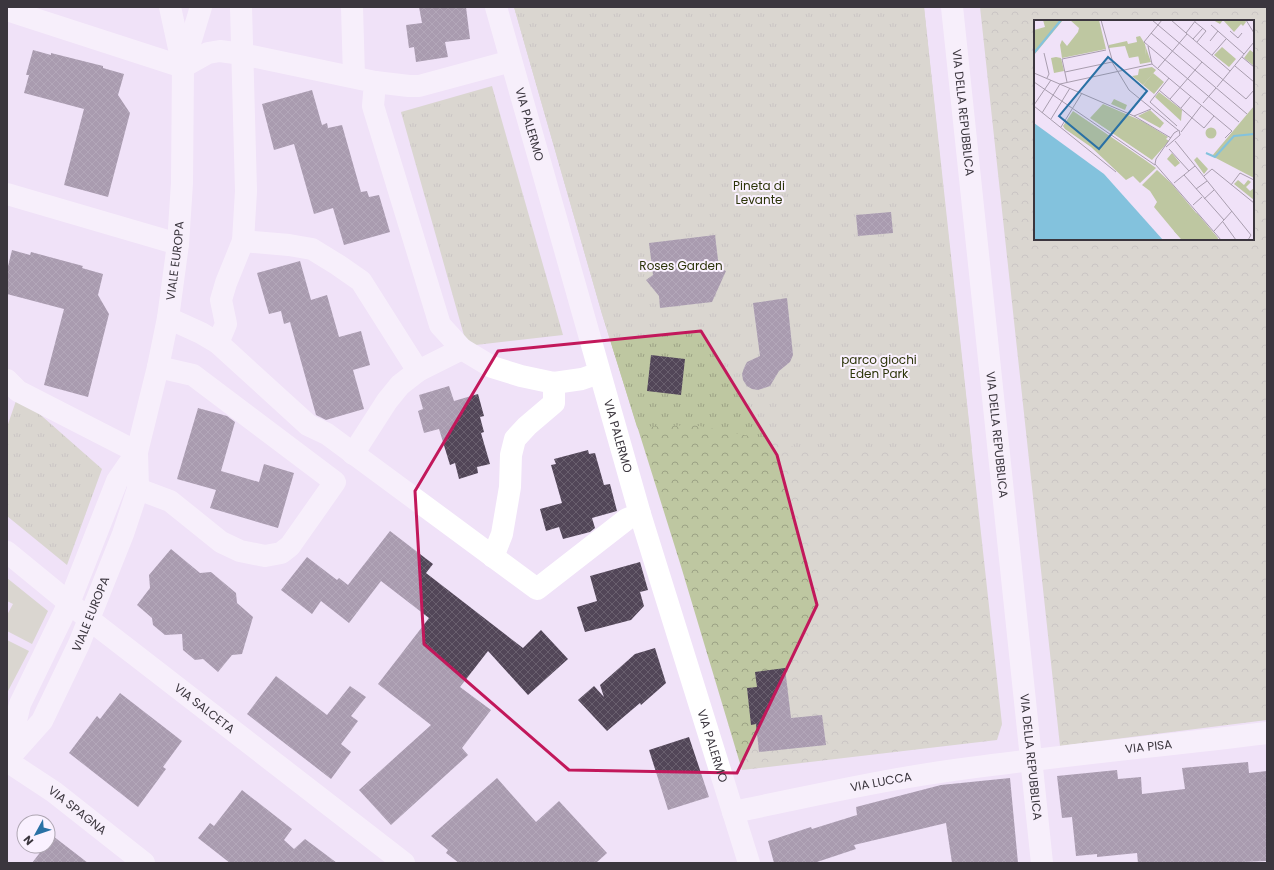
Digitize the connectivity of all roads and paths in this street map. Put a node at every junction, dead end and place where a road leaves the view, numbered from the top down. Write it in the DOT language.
graph roads {
  1 [pos="170,7"];
  2 [pos="201,7"];
  3 [pos="241,7"];
  4 [pos="352,7"];
  5 [pos="496,7"];
  6 [pos="952,7"];
  7 [pos="7,10"];
  8 [pos="242,54"];
  9 [pos="511,61"];
  10 [pos="183,67"];
  11 [pos="364,79"];
  12 [pos="7,194"];
  13 [pos="243,241"];
  14 [pos="178,244"];
  15 [pos="168,318"];
  16 [pos="218,343"];
  17 [pos="462,349"];
  18 [pos="158,367"];
  19 [pos="418,371"];
  20 [pos="600,373"];
  21 [pos="7,380"];
  22 [pos="554,382"];
  23 [pos="137,452"];
  24 [pos="353,454"];
  25 [pos="138,489"];
  26 [pos="640,514"];
  27 [pos="7,552"];
  28 [pos="493,557"];
  29 [pos="70,603"];
  30 [pos="90,620"];
  31 [pos="1267,733"];
  32 [pos="7,760"];
  33 [pos="1030,761"];
  34 [pos="733,812"];
  35 [pos="144,863"];
  36 [pos="404,863"];
  37 [pos="749,863"];
  38 [pos="1042,863"];
  1 -- 10 [label="street, VIALE EUROPA"];
  2 -- 10 [label="street, VIALE EUROPA"];
  3 -- 8 [label="street"];
  4 -- 11 [label="street"];
  5 -- 9 [label="street, VIA PALERMO"];
  6 -- 33 [label="street, VIA DELLA REPUBBLICA"];
  7 -- 10 [label="street"];
  8 -- 10 [label="street"];
  8 -- 11 [label="street"];
  8 -- 13 [label="street"];
  9 -- 11 [label="street"];
  9 -- 20 [label="street, VIA PALERMO"];
  10 -- 14 [label="street, VIALE EUROPA"];
  11 -- 17 [label="street"];
  12 -- 14 [label="street"];
  13 -- 16 [label="street"];
  13 -- 19 [label="street"];
  14 -- 15 [label="street, VIALE EUROPA"];
  15 -- 16 [label="street"];
  15 -- 18 [label="street, VIALE EUROPA"];
  16 -- 24 [label="street"];
  17 -- 19 [label="street"];
  17 -- 22 [label="street"];
  18 -- 23 [label="street, VIALE EUROPA"];
  18 -- 25 [label="street"];
  19 -- 24 [label="street"];
  20 -- 22 [label="street"];
  20 -- 26 [label="street, VIA PALERMO"];
  21 -- 23 [label="street"];
  22 -- 28 [label="street"];
  23 -- 25 [label="street, VIALE EUROPA"];
  23 -- 29 [label="street, VIALE EUROPA"];
  24 -- 28 [label="street"];
  25 -- 30 [label="street, VIALE EUROPA"];
  26 -- 28 [label="street"];
  26 -- 34 [label="street, VIA PALERMO"];
  27 -- 29 [label="street, VIA SALCETA"];
  29 -- 30 [label="street, VIA SALCETA"];
  29 -- 32 [label="street, VIALE EUROPA"];
  30 -- 32 [label="street, VIALE EUROPA"];
  30 -- 36 [label="street, VIA SALCETA"];
  31 -- 33 [label="street, VIA PISA"];
  32 -- 35 [label="street, VIA SPAGNA"];
  33 -- 34 [label="street, VIA LUCCA"];
  33 -- 38 [label="street, VIA DELLA REPUBBLICA"];
  34 -- 37 [label="street, VIA PALERMO"];
}
